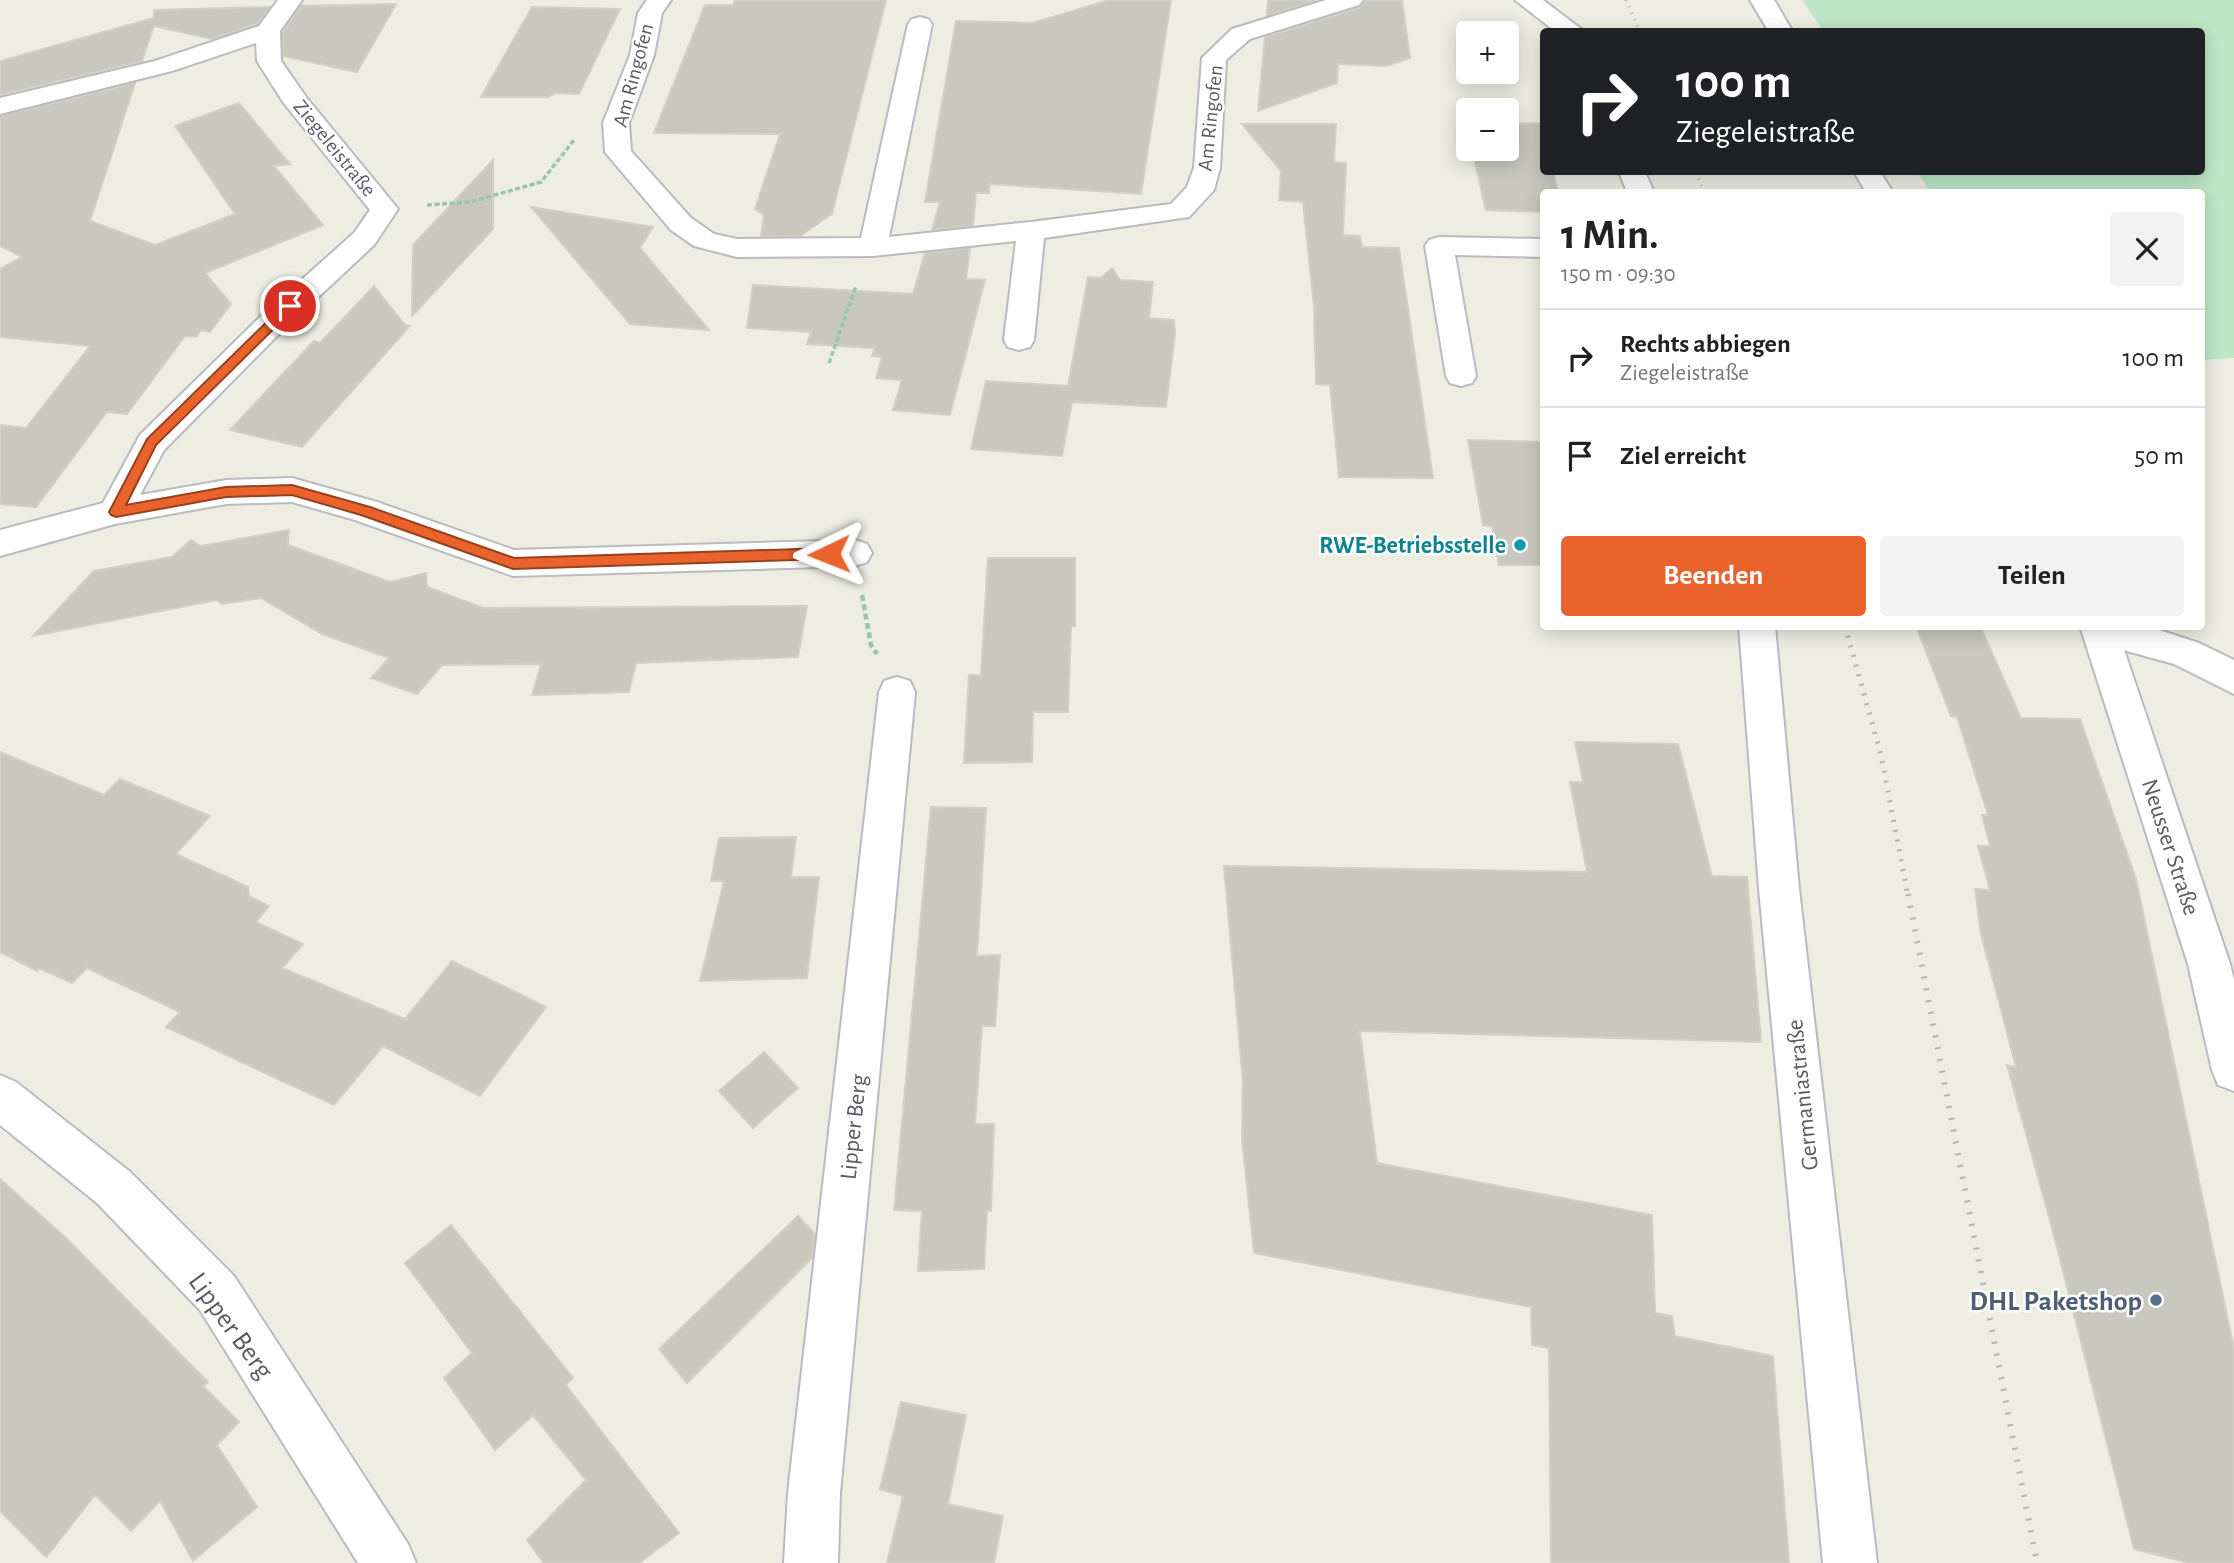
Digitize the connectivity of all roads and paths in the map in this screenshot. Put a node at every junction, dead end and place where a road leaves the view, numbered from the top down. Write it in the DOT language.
graph roads {
  1 [pos="290,0"];
  2 [pos="659,0"];
  3 [pos="1351,0"];
  4 [pos="1527,0"];
  5 [pos="1762,0"];
  6 [pos="920,24"];
  7 [pos="1567,28"];
  8 [pos="1779,28"];
  9 [pos="268,30"];
  10 [pos="270,61"];
  11 [pos="163,66"];
  12 [pos="0,106"];
  13 [pos="616,123"];
  14 [pos="384,209"];
  15 [pos="1031,231"];
  16 [pos="873,247"];
  17 [pos="1540,248"];
  18 [pos="1019,340"];
  19 [pos="829,363"];
  20 [pos="1461,376"];
  21 [pos="116,512"];
  22 [pos="0,543"];
  23 [pos="855,553"];
  24 [pos="1757,630"];
  25 [pos="2099,630"];
  26 [pos="2104,630"];
  27 [pos="2234,679"];
  28 [pos="897,692"];
  29 [pos="2234,1070"];
  30 [pos="0,1097"];
  31 [pos="388,1563"];
  32 [pos="811,1563"];
  33 [pos="1850,1563"];
  1 -- 9 [label="street"];
  2 -- 13 [label="street, Am Ringofen"];
  3 -- 15 [label="street, Am Ringofen"];
  4 -- 7 [label="street"];
  5 -- 8 [label="street"];
  6 -- 16 [label="street"];
  9 -- 10 [label="street, Ziegeleistraße"];
  9 -- 11 [label="street"];
  10 -- 11 [label="street"];
  10 -- 14 [label="street, Ziegeleistraße"];
  11 -- 12 [label="street"];
  13 -- 14 [label="path"];
  13 -- 16 [label="street, Am Ringofen"];
  14 -- 21 [label="street, Ziegeleistraße"];
  15 -- 16 [label="street, Am Ringofen"];
  15 -- 18 [label="street"];
  16 -- 19 [label="path"];
  17 -- 20 [label="street"];
  21 -- 22 [label="street"];
  21 -- 23 [label="street"];
  23 -- 28 [label="path"];
  24 -- 33 [label="street, Germaniastraße"];
  25 -- 29 [label="street, Neusser Straße"];
  26 -- 27 [label="street"];
  28 -- 32 [label="street, Lipper Berg"];
  30 -- 31 [label="street, Lipper Berg"];
}
